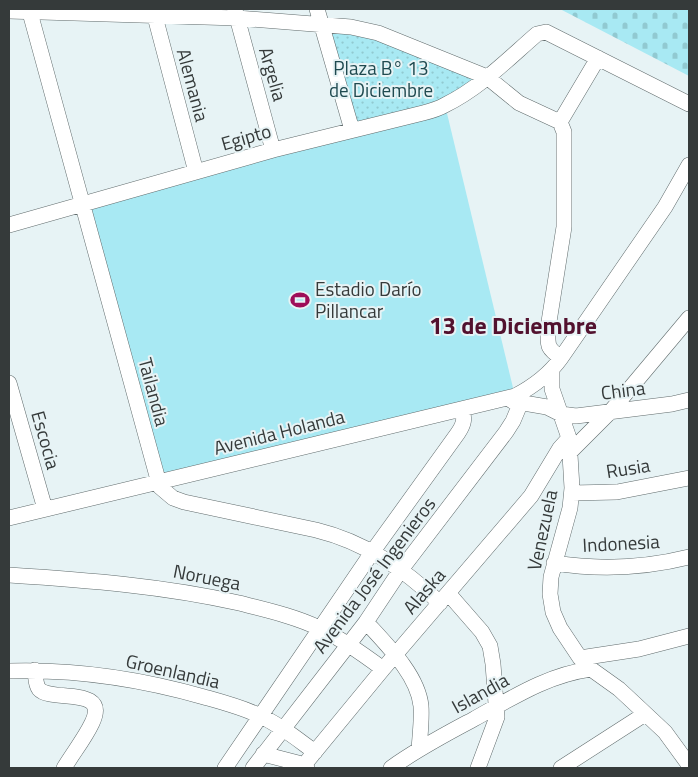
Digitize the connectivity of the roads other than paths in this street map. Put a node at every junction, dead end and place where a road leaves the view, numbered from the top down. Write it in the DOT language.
graph roads {
  1 [pos="317,9"];
  2 [pos="30,10"];
  3 [pos="9,11"];
  4 [pos="153,12"];
  5 [pos="236,13"];
  6 [pos="321,24"];
  7 [pos="598,58"];
  8 [pos="487,77"];
  9 [pos="689,104"];
  10 [pos="560,122"];
  11 [pos="352,130"];
  12 [pos="273,150"];
  13 [pos="689,166"];
  14 [pos="196,172"];
  15 [pos="82,204"];
  16 [pos="9,225"];
  17 [pos="689,319"];
  18 [pos="561,358"];
  19 [pos="552,371"];
  20 [pos="9,383"];
  21 [pos="500,399"];
  22 [pos="689,400"];
  23 [pos="521,402"];
  24 [pos="462,409"];
  25 [pos="612,411"];
  26 [pos="561,414"];
  27 [pos="569,445"];
  28 [pos="689,478"];
  29 [pos="158,482"];
  30 [pos="572,493"];
  31 [pos="44,509"];
  32 [pos="9,518"];
  33 [pos="373,551"];
  34 [pos="689,557"];
  35 [pos="554,563"];
  36 [pos="400,571"];
  37 [pos="9,575"];
  38 [pos="444,598"];
  39 [pos="366,622"];
  40 [pos="321,629"];
  41 [pos="689,636"];
  42 [pos="348,644"];
  43 [pos="395,655"];
  44 [pos="580,658"];
  45 [pos="383,669"];
  46 [pos="591,669"];
  47 [pos="35,670"];
  48 [pos="9,671"];
  49 [pos="497,706"];
  50 [pos="645,714"];
  51 [pos="261,716"];
  52 [pos="283,728"];
  53 [pos="419,749"];
  54 [pos="315,752"];
  55 [pos="263,754"];
  56 [pos="70,764"];
  57 [pos="689,765"];
  58 [pos="306,767"];
  59 [pos="392,767"];
  60 [pos="225,768"];
  61 [pos="253,768"];
  62 [pos="478,768"];
  63 [pos="560,768"];
  1 -- 6 [label="street"];
  2 -- 3 [label="street"];
  2 -- 4 [label="street"];
  2 -- 15 [label="street, Tailandia"];
  4 -- 5 [label="street"];
  4 -- 14 [label="street, Alemania"];
  5 -- 6 [label="street"];
  5 -- 12 [label="street, Argelia"];
  6 -- 8 [label="street"];
  6 -- 11 [label="street"];
  7 -- 8 [label="street, Egipto"];
  7 -- 9 [label="street, Egipto"];
  7 -- 10 [label="street"];
  8 -- 10 [label="street"];
  8 -- 11 [label="street, Egipto"];
  10 -- 18 [label="street"];
  11 -- 12 [label="street, Egipto"];
  12 -- 14 [label="street, Egipto"];
  13 -- 18 [label="street"];
  14 -- 15 [label="street, Egipto"];
  15 -- 16 [label="street, Egipto"];
  15 -- 29 [label="street, Tailandia"];
  17 -- 25 [label="street, Alaska"];
  18 -- 19 [label="street"];
  19 -- 21 [label="street, Avenida Holanda"];
  19 -- 26 [label="street, Venezuela"];
  20 -- 31 [label="street, Escocia"];
  21 -- 23 [label="street, China"];
  21 -- 24 [label="street, Avenida Holanda"];
  22 -- 25 [label="street, China"];
  23 -- 26 [label="street, China"];
  23 -- 36 [label="street, Avenida José Ingenieros"];
  24 -- 29 [label="street, Avenida Holanda"];
  24 -- 33 [label="street"];
  25 -- 26 [label="street, China"];
  25 -- 27 [label="street, Alaska"];
  26 -- 27 [label="street, Venezuela"];
  27 -- 30 [label="street, Venezuela"];
  27 -- 38 [label="street, Alaska"];
  28 -- 30 [label="street, Rusia"];
  29 -- 31 [label="street, Avenida Holanda"];
  29 -- 33 [label="street"];
  30 -- 35 [label="street, Venezuela"];
  31 -- 32 [label="street, Avenida Holanda"];
  33 -- 36 [label="street"];
  33 -- 40 [label="street"];
  34 -- 35 [label="street, Indonesia"];
  35 -- 44 [label="street, Venezuela"];
  36 -- 38 [label="street"];
  36 -- 39 [label="street, Avenida José Ingenieros"];
  37 -- 40 [label="street, Noruega"];
  38 -- 43 [label="street, Alaska"];
  38 -- 49 [label="street"];
  39 -- 42 [label="street, Avenida José Ingenieros"];
  39 -- 43 [label="street"];
  40 -- 42 [label="street, Noruega"];
  40 -- 51 [label="street"];
  41 -- 44 [label="street"];
  42 -- 45 [label="street, Noruega"];
  42 -- 52 [label="street, Avenida José Ingenieros"];
  43 -- 45 [label="street, Alaska"];
  43 -- 53 [label="street"];
  44 -- 46 [label="street, Venezuela"];
  45 -- 54 [label="street, Alaska"];
  46 -- 49 [label="street, Islandia"];
  46 -- 50 [label="street, Venezuela"];
  47 -- 48 [label="street, Groenlandia"];
  47 -- 51 [label="street, Groenlandia"];
  47 -- 56 [label="street"];
  49 -- 53 [label="street, Islandia"];
  49 -- 62 [label="street"];
  50 -- 57 [label="street, Venezuela"];
  50 -- 63 [label="street"];
  51 -- 52 [label="street, Groenlandia"];
  51 -- 60 [label="street"];
  52 -- 54 [label="street, Groenlandia"];
  52 -- 55 [label="street, Avenida José Ingenieros"];
  53 -- 59 [label="street, Islandia"];
  54 -- 58 [label="street, Alaska"];
  55 -- 58 [label="street"];
  55 -- 61 [label="street, Avenida José Ingenieros"];
}
